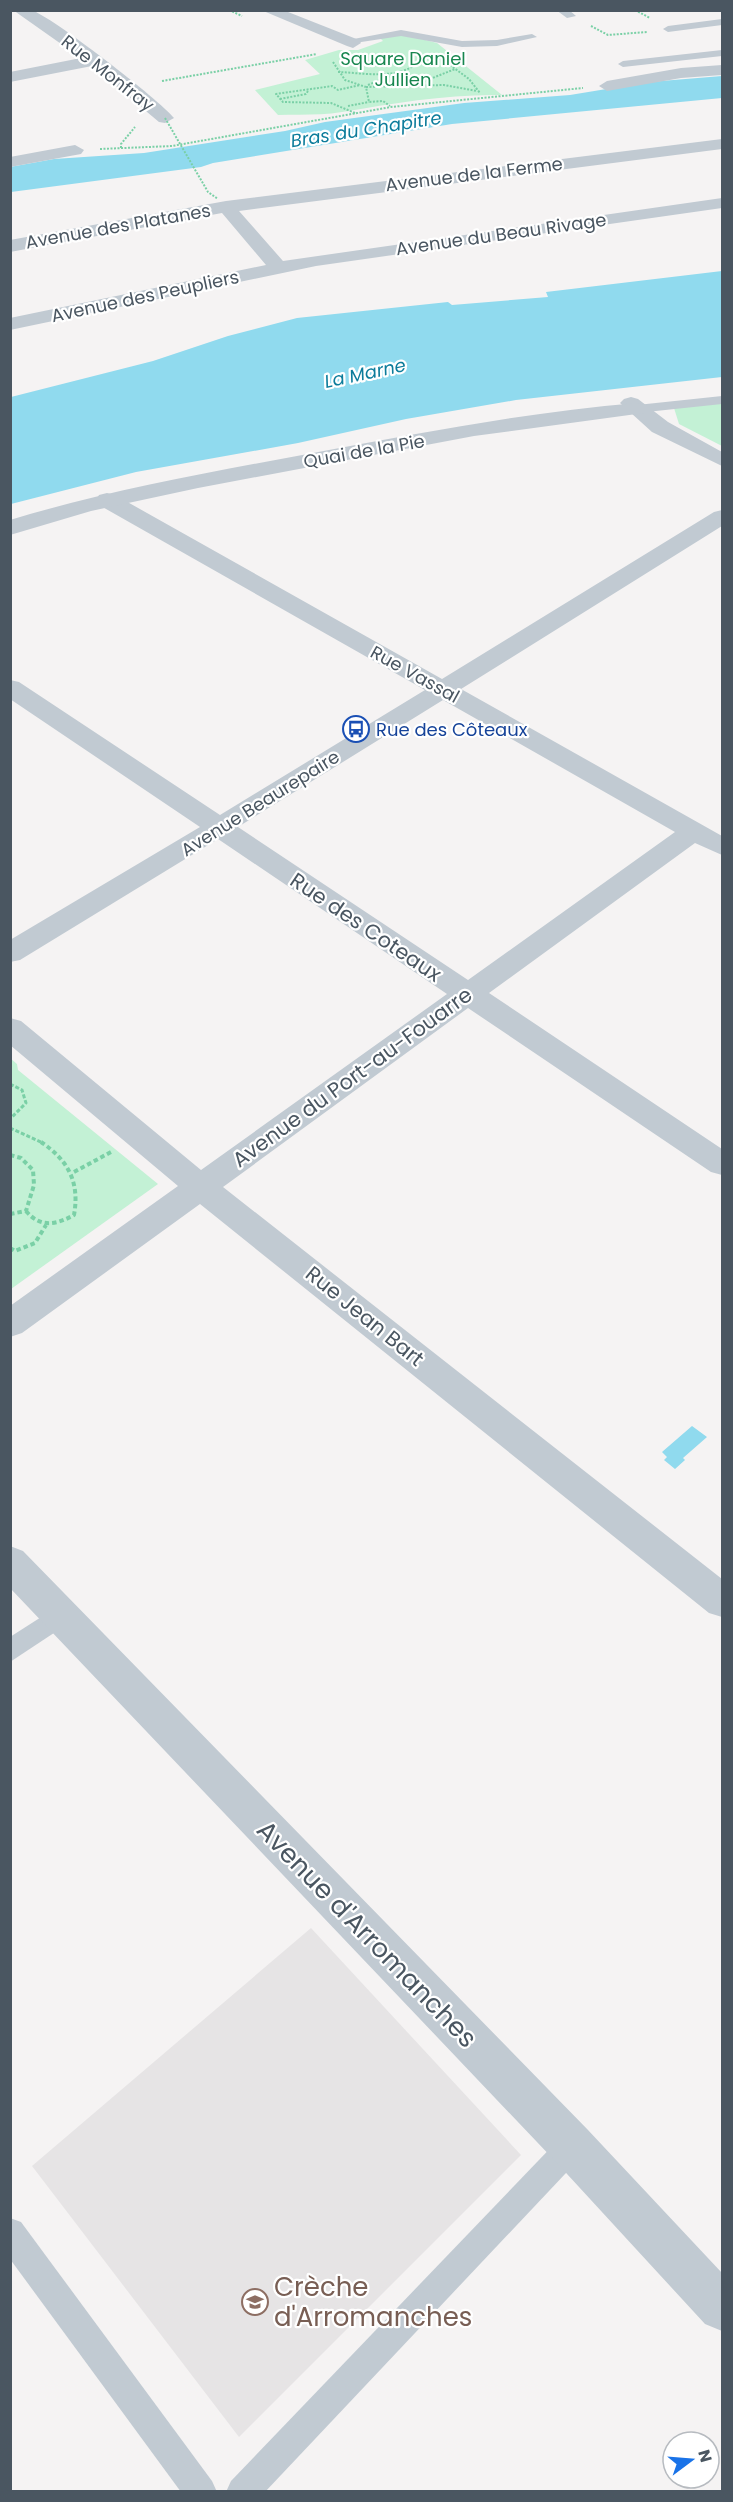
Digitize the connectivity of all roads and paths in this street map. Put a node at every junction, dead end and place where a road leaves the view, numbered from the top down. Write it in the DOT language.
graph roads {
  1 [pos="20,10"];
  2 [pos="268,10"];
  3 [pos="561,10"];
  4 [pos="571,16"];
  5 [pos="723,22"];
  6 [pos="668,29"];
  7 [pos="532,37"];
  8 [pos="350,42"];
  9 [pos="723,53"];
  10 [pos="338,56"];
  11 [pos="92,61"];
  12 [pos="623,64"];
  13 [pos="418,66"];
  14 [pos="455,69"];
  15 [pos="723,70"];
  16 [pos="338,72"];
  17 [pos="400,72"];
  18 [pos="10,77"];
  19 [pos="152,82"];
  20 [pos="417,84"];
  21 [pos="360,85"];
  22 [pos="608,86"];
  23 [pos="366,87"];
  24 [pos="308,91"];
  25 [pos="476,98"];
  26 [pos="280,99"];
  27 [pos="369,102"];
  28 [pos="348,106"];
  29 [pos="391,107"];
  30 [pos="355,113"];
  31 [pos="165,118"];
  32 [pos="140,120"];
  33 [pos="723,144"];
  34 [pos="697,146"];
  35 [pos="75,150"];
  36 [pos="714,161"];
  37 [pos="10,162"];
  38 [pos="222,203"];
  39 [pos="723,203"];
  40 [pos="10,246"];
  41 [pos="279,268"];
  42 [pos="10,324"];
  43 [pos="723,400"];
  44 [pos="634,406"];
  45 [pos="723,460"];
  46 [pos="107,500"];
  47 [pos="723,517"];
  48 [pos="10,528"];
  49 [pos="10,687"];
  50 [pos="442,689"];
  51 [pos="220,829"];
  52 [pos="694,831"];
  53 [pos="723,847"];
  54 [pos="10,953"];
  55 [pos="467,995"];
  56 [pos="10,1028"];
  57 [pos="10,1084"];
  58 [pos="10,1119"];
  59 [pos="10,1128"];
  60 [pos="117,1150"];
  61 [pos="10,1155"];
  62 [pos="723,1164"];
  63 [pos="74,1172"];
  64 [pos="201,1185"];
  65 [pos="26,1211"];
  66 [pos="10,1214"];
  67 [pos="46,1225"];
  68 [pos="10,1248"];
  69 [pos="10,1324"];
  70 [pos="10,1562"];
  71 [pos="723,1601"];
  72 [pos="60,1616"];
  73 [pos="10,1651"];
  74 [pos="572,2146"];
  75 [pos="10,2233"];
  76 [pos="723,2307"];
  77 [pos="201,2492"];
  78 [pos="242,2492"];
  1 -- 11 [label="street, Rue Monfray"];
  2 -- 8 [label="street"];
  3 -- 4 [label="lane"];
  4 -- 6 [label="path"];
  5 -- 6 [label="lane"];
  7 -- 8 [label="lane"];
  8 -- 19 [label="path"];
  9 -- 12 [label="lane"];
  10 -- 16 [label="path"];
  11 -- 18 [label="street"];
  11 -- 31 [label="street, Rue Monfray"];
  13 -- 17 [label="path"];
  14 -- 20 [label="path"];
  15 -- 22 [label="street"];
  16 -- 17 [label="path"];
  16 -- 21 [label="path"];
  17 -- 23 [label="path"];
  20 -- 23 [label="path"];
  20 -- 25 [label="path"];
  21 -- 23 [label="path"];
  21 -- 24 [label="path"];
  22 -- 25 [label="path"];
  23 -- 27 [label="path"];
  24 -- 26 [label="path"];
  24 -- 26 [label="path"];
  25 -- 29 [label="path"];
  26 -- 28 [label="path"];
  27 -- 28 [label="path"];
  27 -- 29 [label="path"];
  28 -- 30 [label="path"];
  29 -- 30 [label="path"];
  30 -- 32 [label="path"];
  31 -- 38 [label="path, bridge"];
  33 -- 34 [label="street, Avenue de la Ferme"];
  34 -- 36 [label="street"];
  34 -- 38 [label="street, Avenue de la Ferme"];
  35 -- 37 [label="street"];
  38 -- 40 [label="street, Avenue des Platanes"];
  38 -- 41 [label="street"];
  39 -- 41 [label="street, Avenue du Beau Rivage"];
  41 -- 42 [label="street, Avenue des Peupliers"];
  43 -- 44 [label="lane, Quai de la Pie"];
  44 -- 45 [label="street"];
  44 -- 46 [label="street, Quai de la Pie"];
  46 -- 48 [label="street, Quai de la Pie"];
  46 -- 50 [label="street, Rue Vassal"];
  47 -- 50 [label="street, Avenue Beaurepaire"];
  49 -- 51 [label="street, Rue des Coteaux"];
  50 -- 51 [label="street, Avenue Beaurepaire"];
  50 -- 52 [label="street, Rue Vassal"];
  51 -- 54 [label="street, Avenue Beaurepaire"];
  51 -- 55 [label="street, Rue des Coteaux"];
  52 -- 53 [label="street, Rue Vassal"];
  52 -- 55 [label="street, Avenue du Port-au-Fouarre"];
  55 -- 62 [label="street, Rue des Coteaux"];
  55 -- 64 [label="street, Avenue du Port-au-Fouarre"];
  56 -- 64 [label="street, Rue Jean Bart"];
  57 -- 58 [label="path"];
  59 -- 63 [label="path"];
  60 -- 63 [label="path"];
  61 -- 65 [label="path"];
  63 -- 67 [label="path"];
  64 -- 69 [label="street, Avenue du Port-au-Fouarre"];
  64 -- 71 [label="street, Rue Jean Bart"];
  65 -- 66 [label="path"];
  65 -- 67 [label="path"];
  67 -- 68 [label="path"];
  70 -- 72 [label="street, Avenue d'Arromanches"];
  72 -- 73 [label="lane"];
  72 -- 74 [label="street, Avenue d'Arromanches"];
  74 -- 76 [label="street, Avenue d'Arromanches"];
  74 -- 78 [label="lane"];
  75 -- 77 [label="lane"];
}
